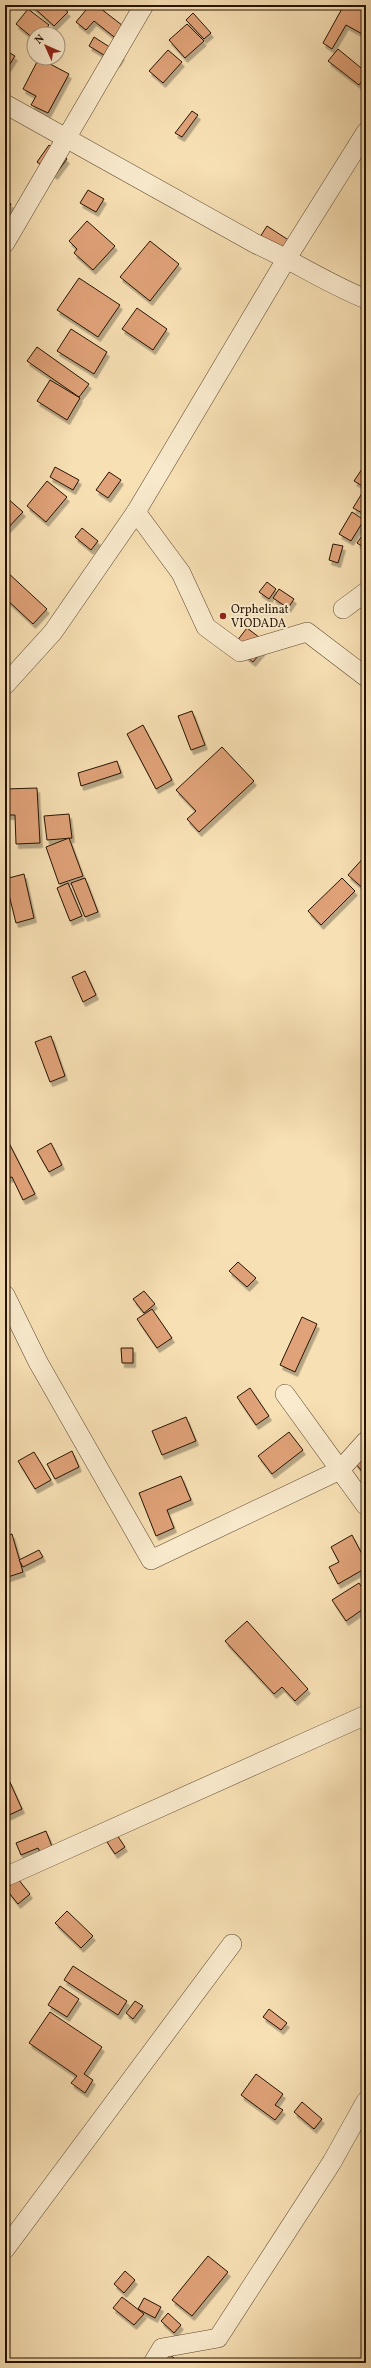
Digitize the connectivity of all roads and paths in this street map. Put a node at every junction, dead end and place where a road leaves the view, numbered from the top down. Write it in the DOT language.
graph roads {
  1 [pos="144,5"];
  2 [pos="5,104"];
  3 [pos="366,132"];
  4 [pos="66,138"];
  5 [pos="5,243"];
  6 [pos="287,258"];
  7 [pos="366,299"];
  8 [pos="136,512"];
  9 [pos="366,592"];
  10 [pos="343,609"];
  11 [pos="366,677"];
  12 [pos="5,685"];
  13 [pos="5,1295"];
  14 [pos="285,1394"];
  15 [pos="366,1441"];
  16 [pos="340,1470"];
  17 [pos="366,1506"];
  18 [pos="366,1715"];
  19 [pos="5,1877"];
  20 [pos="232,1944"];
  21 [pos="366,2101"];
  22 [pos="5,2249"];
  23 [pos="161,2358"];
  1 -- 4 [label="street"];
  2 -- 4 [label="street"];
  3 -- 6 [label="street"];
  4 -- 5 [label="street"];
  4 -- 6 [label="street"];
  6 -- 7 [label="street"];
  6 -- 8 [label="street"];
  8 -- 11 [label="street"];
  8 -- 12 [label="street"];
  9 -- 10 [label="street"];
  13 -- 16 [label="street"];
  14 -- 16 [label="street"];
  15 -- 16 [label="street"];
  16 -- 17 [label="street"];
  18 -- 19 [label="street"];
  20 -- 22 [label="street"];
  21 -- 23 [label="street"];
}
